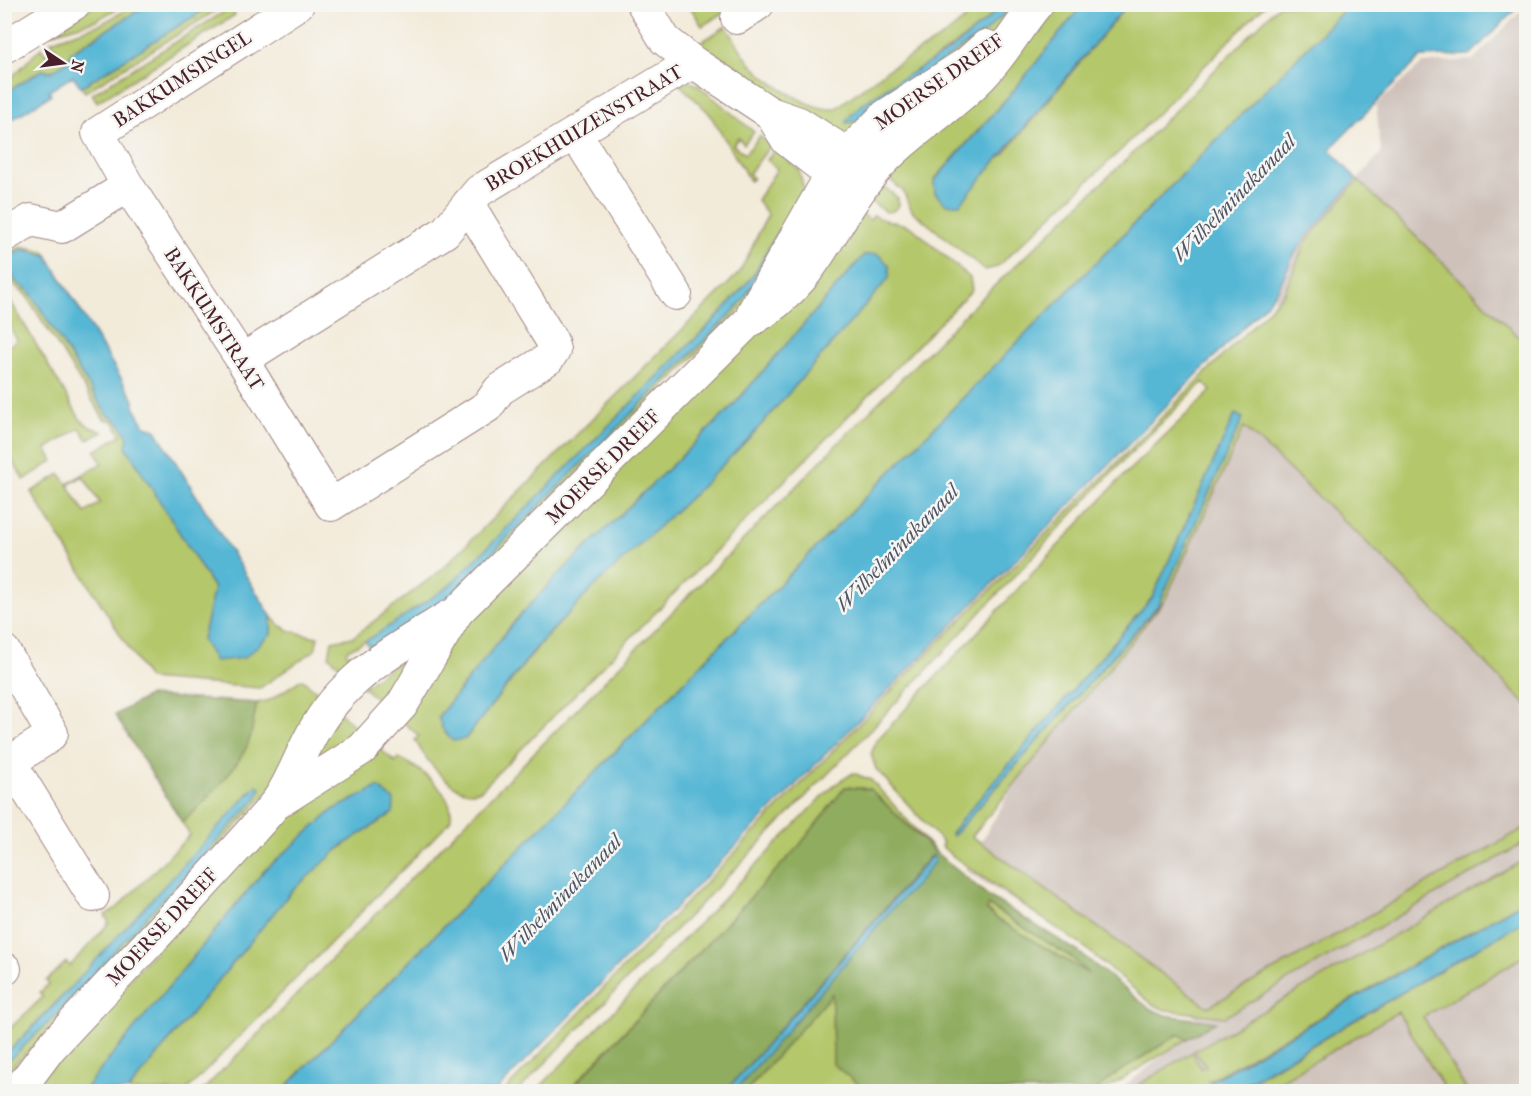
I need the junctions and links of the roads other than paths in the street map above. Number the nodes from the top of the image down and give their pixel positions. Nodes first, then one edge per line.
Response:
1 (74, 4) edge
2 (298, 4) edge
3 (644, 4) edge
4 (1027, 16) edge
5 (4, 47) edge
6 (693, 62) junction
7 (98, 133) joint
8 (575, 133) junction
9 (840, 164) junction
10 (865, 184) junction
11 (128, 186) junction
12 (468, 204) junction
13 (4, 236) edge
14 (676, 294) dead end
15 (748, 322) junction
16 (242, 360) junction
17 (457, 612) junction
18 (4, 651) edge
19 (7, 764) edge
20 (274, 806) junction
21 (93, 896) dead end
22 (50, 1048) junction
23 (4, 1081) edge
24 (17, 1092) edge

1 - 5 street
2 - 7 street, BAKKUMSINGEL
3 - 6 street
4 - 9 street, MOERSE DREEF
4 - 10 street, MOERSE DREEF
6 - 8 street, BROEKHUIZENSTRAAT
6 - 9 street
7 - 11 street, BAKKUMSTRAAT
8 - 12 street, BROEKHUIZENSTRAAT
8 - 14 street
9 - 10 street
9 - 15 street, MOERSE DREEF
10 - 15 street, MOERSE DREEF
11 - 13 street
11 - 16 street, BAKKUMSTRAAT
12 - 16 street, BROEKHUIZENSTRAAT
12 - 16 street, BAKKUMSTRAAT
15 - 17 street, MOERSE DREEF
17 - 20 street, MOERSE DREEF
17 - 20 street, MOERSE DREEF
18 - 19 street
19 - 21 street
20 - 22 street, MOERSE DREEF
22 - 23 street, MOERSE DREEF
22 - 24 street, MOERSE DREEF

